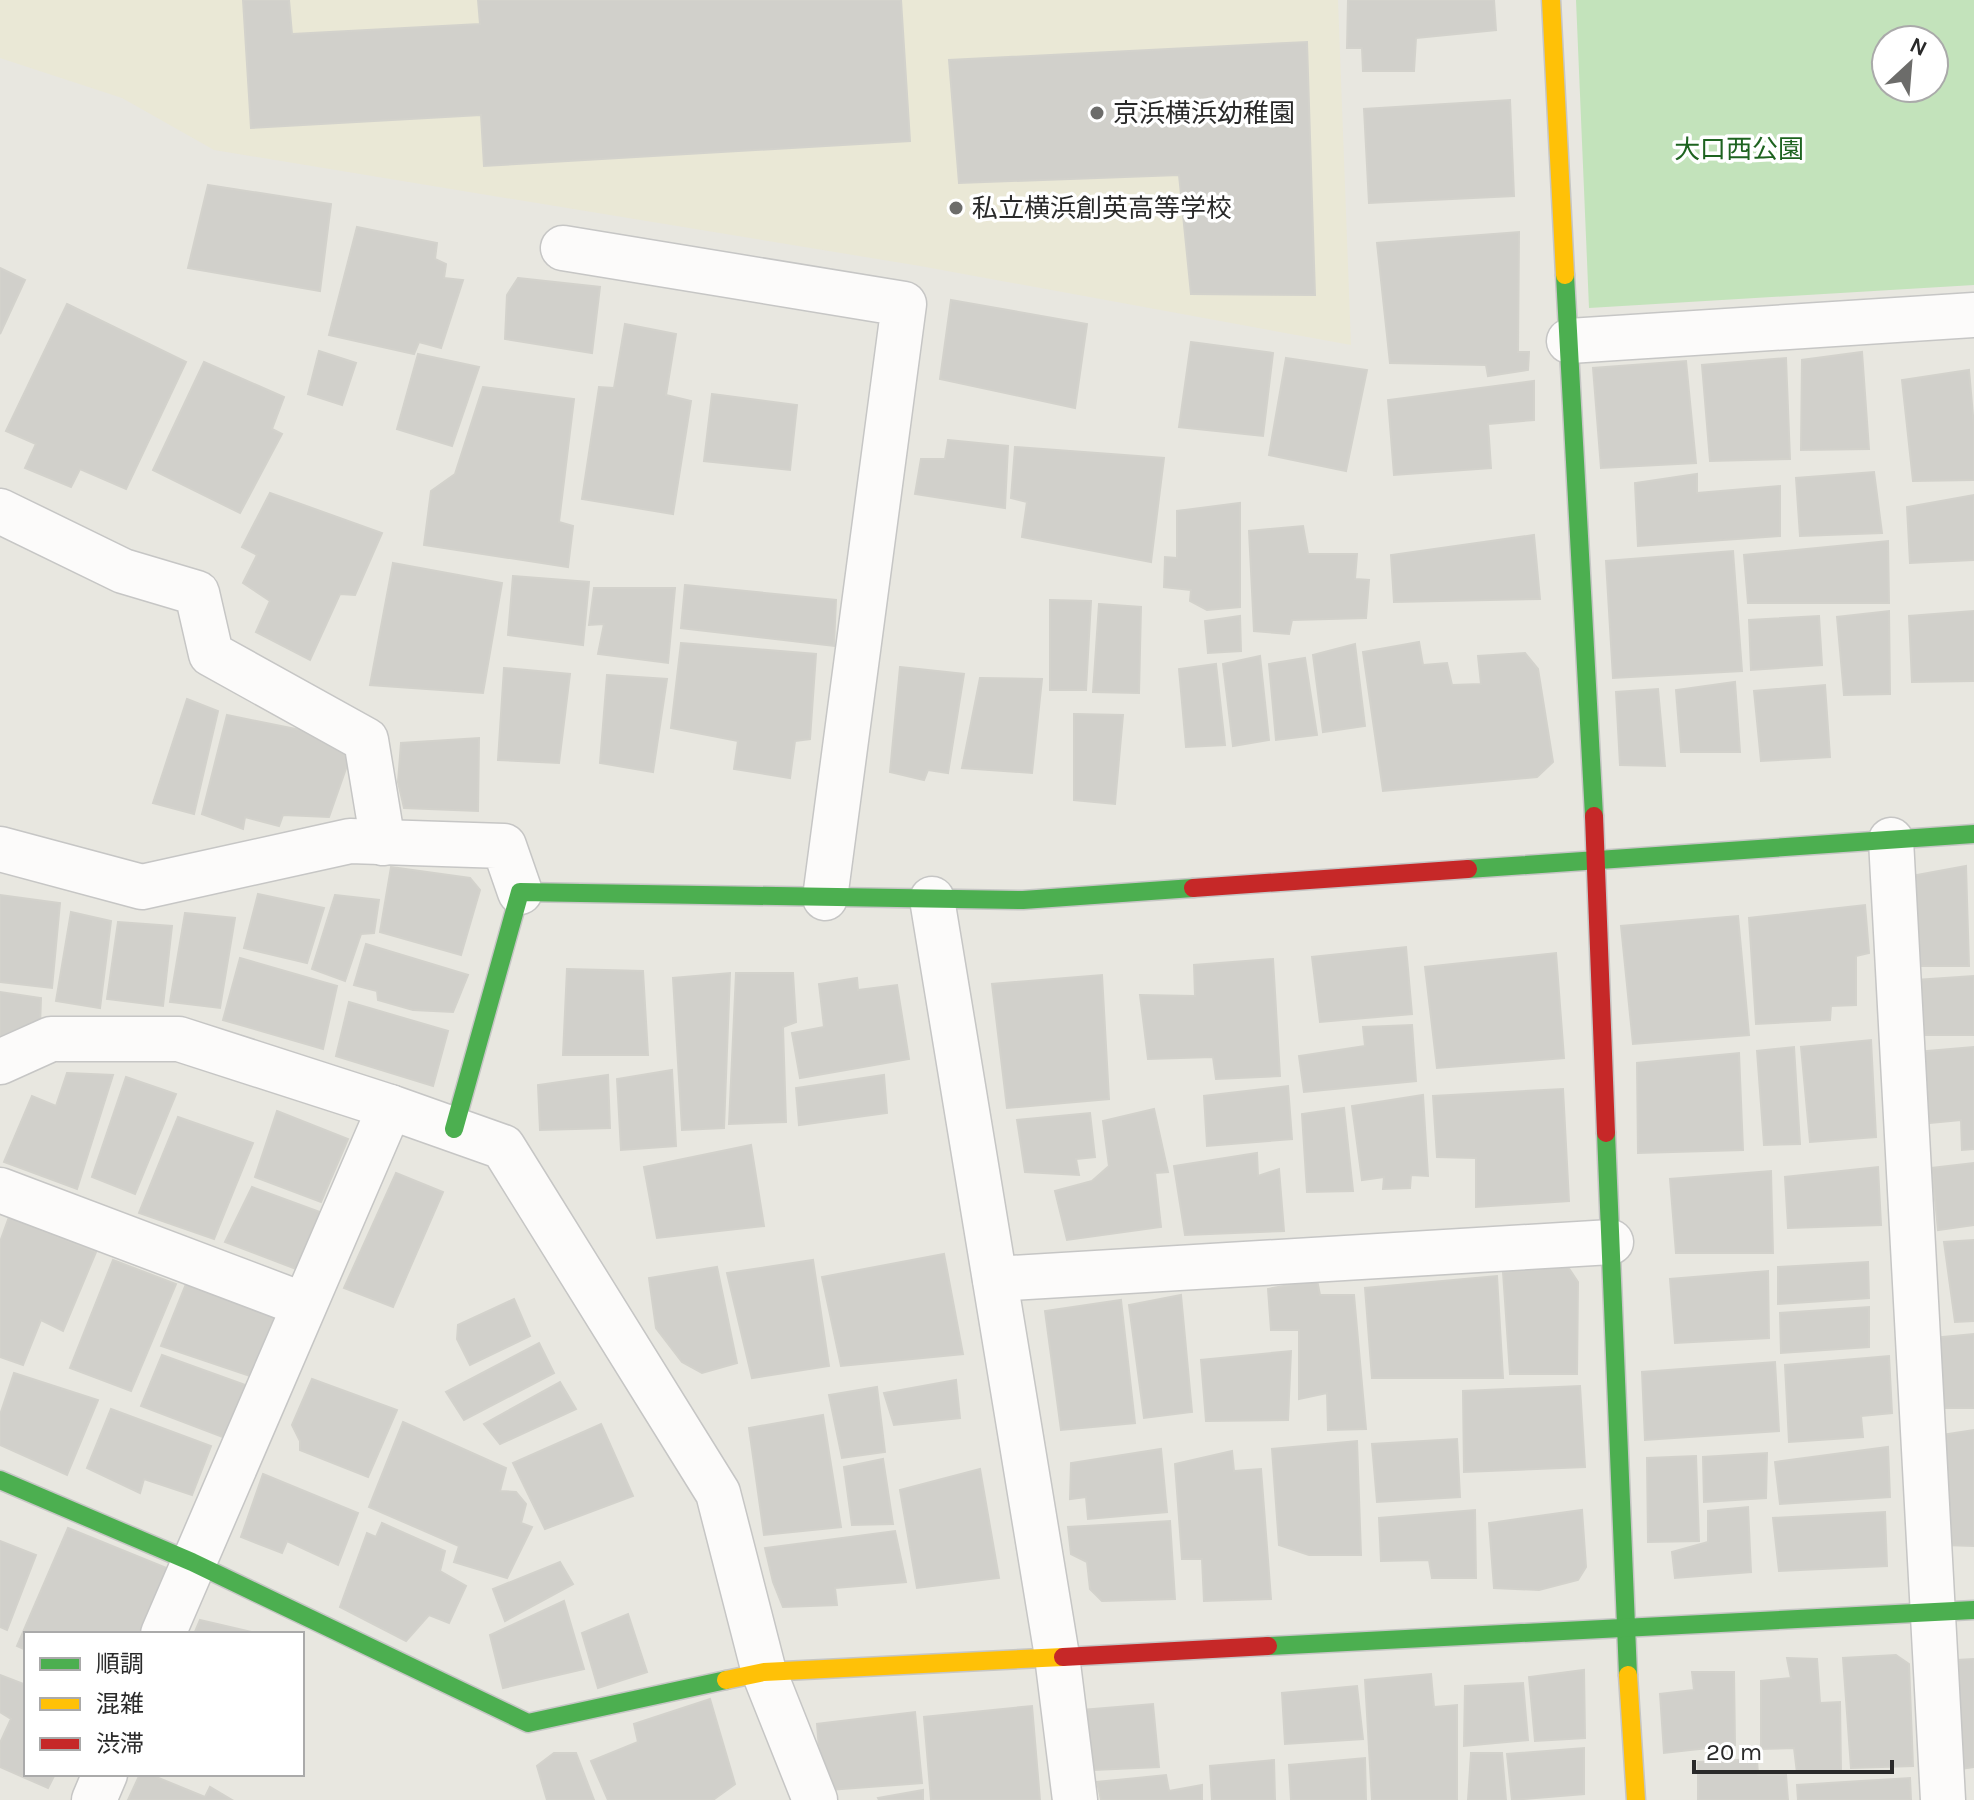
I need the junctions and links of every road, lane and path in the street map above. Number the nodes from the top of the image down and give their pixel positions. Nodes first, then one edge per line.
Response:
1 (1551, 0) edge
2 (563, 248) dead end
3 (1974, 315) edge
4 (1569, 341) junction
5 (0, 511) edge
6 (1974, 834) edge
7 (1891, 840) junction
8 (383, 843) junction
9 (0, 849) edge
10 (1596, 860) junction
11 (520, 892) junction
12 (825, 898) junction
13 (932, 899) junction
14 (0, 1062) edge
15 (390, 1107) junction
16 (454, 1129) junction
17 (0, 1190) edge
18 (1611, 1242) junction
19 (995, 1279) junction
20 (304, 1305) junction
21 (0, 1480) edge
22 (192, 1562) junction
23 (1953, 1611) edge
24 (1625, 1627) junction
25 (164, 1632) edge
26 (1057, 1656) junction
27 (764, 1672) junction
28 (104, 1776) edge
29 (94, 1800) edge
30 (815, 1800) edge
31 (1075, 1800) edge
32 (1636, 1800) edge
33 (1943, 1800) edge

1 - 4 street
2 - 12 street
3 - 4 street
4 - 10 street
5 - 8 street
6 - 7 street
7 - 10 street
7 - 23 street
8 - 9 street
8 - 11 street
10 - 13 street
10 - 18 street
11 - 12 street
11 - 16 street
12 - 13 street
13 - 19 street
14 - 15 street
15 - 16 street
15 - 20 street
16 - 27 street
17 - 20 street
18 - 19 street
18 - 24 street
19 - 26 street
20 - 22 street
21 - 22 street
22 - 25 street
22 - 27 street
23 - 24 street
23 - 33 street
24 - 26 street
24 - 32 street
26 - 27 street
26 - 31 street
27 - 30 street
28 - 29 street

